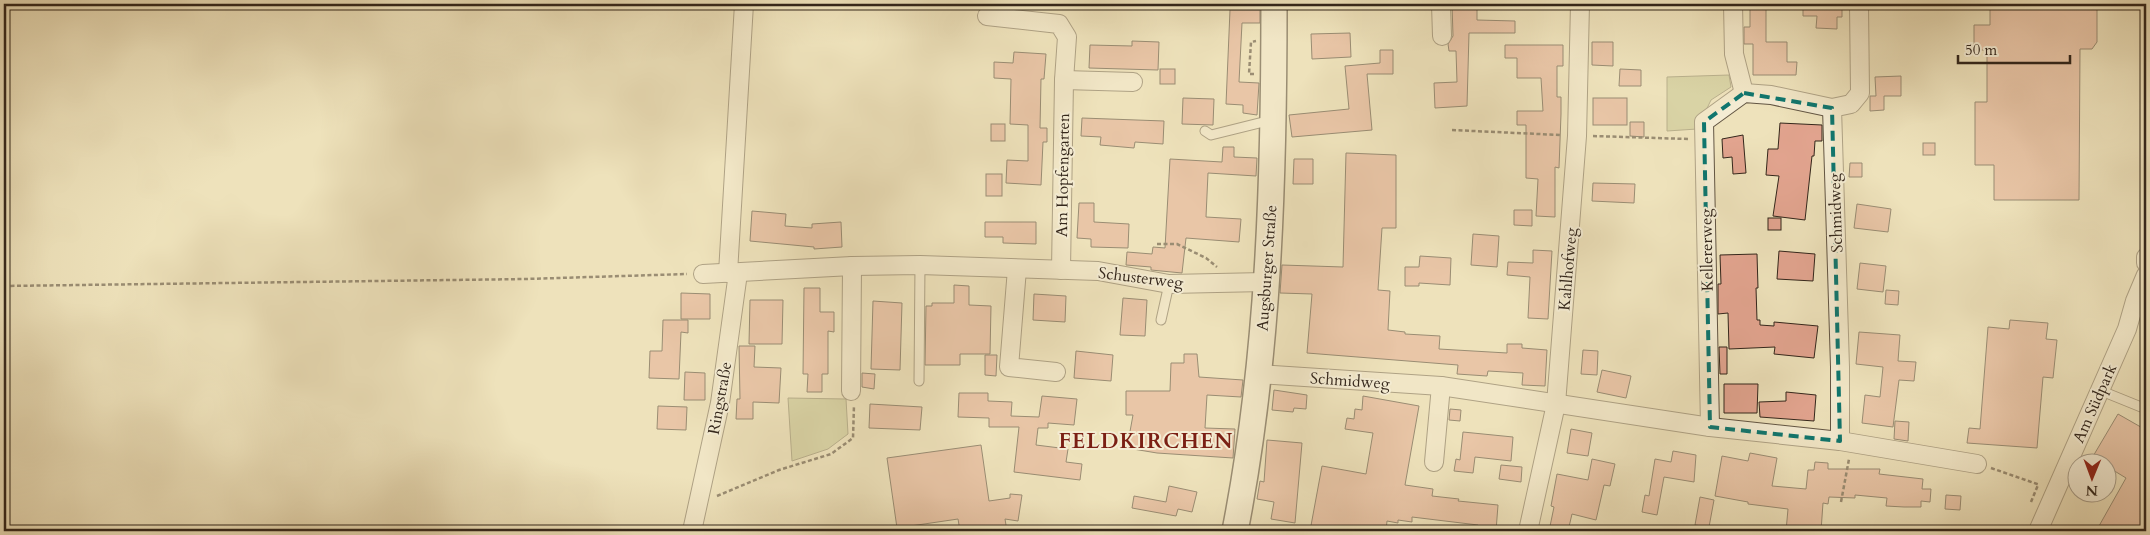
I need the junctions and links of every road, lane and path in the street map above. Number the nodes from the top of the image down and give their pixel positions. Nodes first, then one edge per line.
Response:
1 (744, 4) edge
2 (1274, 4) edge
3 (1442, 4) edge
4 (1580, 4) edge
5 (1734, 4) edge
6 (1859, 4) edge
7 (988, 16) dead end
8 (1442, 36) dead end
9 (1064, 80) junction
10 (1133, 82) dead end
11 (1744, 94) junction
12 (1832, 108) junction
13 (1274, 120) junction
14 (1452, 130) dead end
15 (1205, 131) dead end
16 (1577, 136) junction
17 (1704, 139) junction
18 (1157, 244) dead end
19 (2146, 257) edge
20 (2146, 263) edge
21 (920, 265) junction
22 (852, 266) junction
23 (1017, 269) junction
24 (1061, 270) junction
25 (733, 273) junction
26 (703, 274) joint
27 (2146, 275) edge
28 (1266, 282) junction
29 (1238, 283) junction
30 (1169, 284) junction
31 (4, 286) edge
32 (2146, 312) edge
33 (1161, 320) dead end
34 (2127, 329) junction
35 (1056, 372) dead end
36 (1259, 374) junction
37 (919, 380) dead end
38 (1441, 386) junction
39 (2099, 390) junction
40 (851, 391) joint
41 (1556, 404) junction
42 (2146, 409) edge
43 (1710, 427) junction
44 (1845, 442) junction
45 (1434, 462) dead end
46 (1977, 464) joint
47 (2038, 484) junction
48 (2056, 491) junction
49 (1841, 502) dead end
50 (2031, 502) dead end
51 (697, 504) junction
52 (692, 531) edge
53 (1235, 531) edge
54 (1528, 531) edge
55 (2038, 531) edge

1 - 25 street, Ringstraße
2 - 13 main road, Augsburger Straße
3 - 8 street
4 - 16 street, Kahlhofweg
5 - 11 street
6 - 12 street
7 - 9 street, Am Hopfengarten
9 - 10 street
9 - 24 street, Am Hopfengarten
11 - 12 street
11 - 17 street, Kellererweg
12 - 44 street, Schmidweg
13 - 15 lane
13 - 28 main road, Augsburger Straße
14 - 16 path
16 - 17 path
16 - 41 street, Kahlhofweg
17 - 43 street, Kellererweg
18 - 29 path
19 - 20 street
21 - 22 street, Schusterweg
21 - 23 street, Schusterweg
21 - 37 lane
22 - 25 street, Schusterweg
22 - 40 street
23 - 24 street, Schusterweg
23 - 35 street
24 - 30 street, Schusterweg
25 - 26 street
25 - 51 street, Ringstraße
26 - 31 path
27 - 34 street, Am Südpark
28 - 29 street, Schusterweg
28 - 36 main road, Augsburger Straße
29 - 30 street, Schusterweg
30 - 33 lane
32 - 34 street, Am Südpark
34 - 39 street, Am Südpark
36 - 38 street, Schmidweg
36 - 53 main road, Augsburger Straße
38 - 41 street, Schmidweg
38 - 45 street
39 - 42 lane
39 - 48 street, Am Südpark
40 - 51 path
41 - 43 street, Schmidweg
41 - 54 street, Kahlhofweg
43 - 44 street, Schmidweg
44 - 46 street, Schmidweg
44 - 49 path
46 - 47 path
47 - 48 path
47 - 50 path
48 - 55 street, Am Südpark
51 - 52 street, Ringstraße

